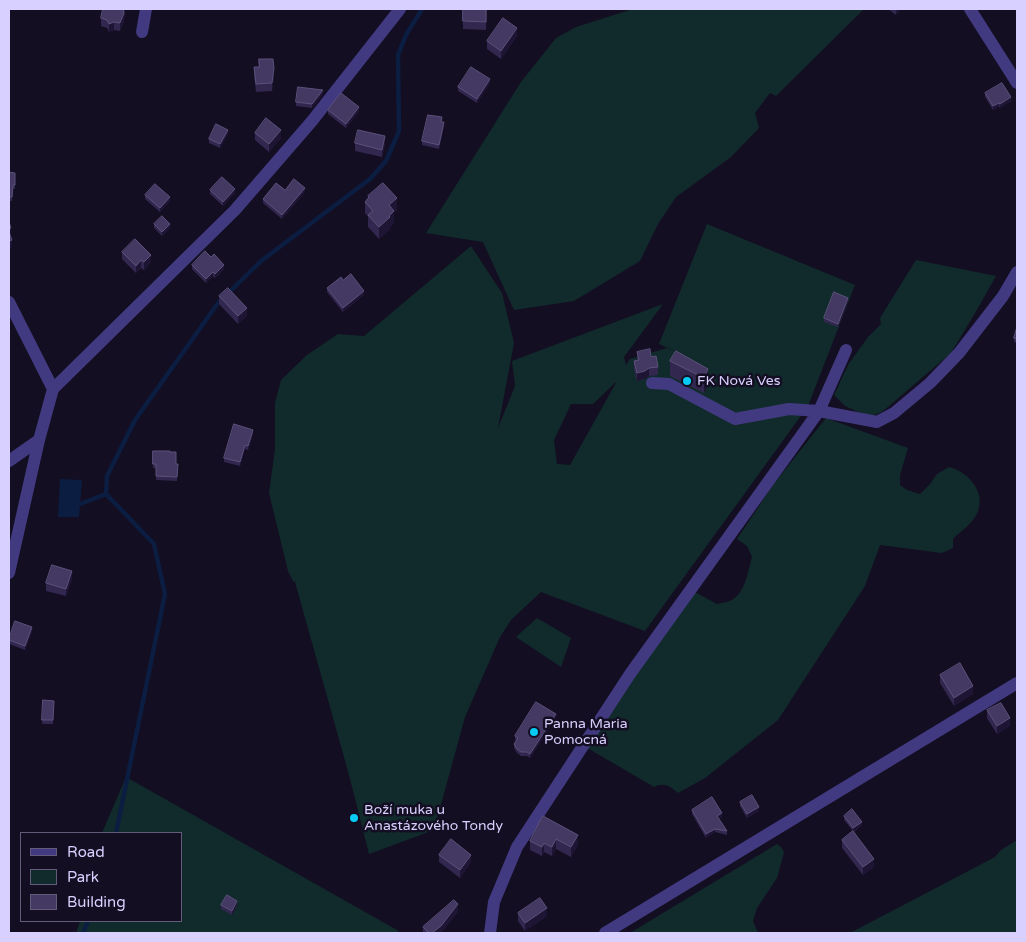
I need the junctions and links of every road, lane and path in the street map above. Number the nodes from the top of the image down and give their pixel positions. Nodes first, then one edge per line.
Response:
1 (146, 9) edge
2 (400, 9) edge
3 (970, 9) edge
4 (142, 32) dead end
5 (1017, 83) edge
6 (1017, 272) edge
7 (9, 302) edge
8 (846, 350) dead end
9 (652, 383) dead end
10 (53, 389) junction
11 (819, 411) junction
12 (39, 440) junction
13 (9, 461) edge
14 (9, 573) edge
15 (1017, 683) edge
16 (490, 933) edge
17 (605, 933) edge

1 - 4 street
2 - 10 street
3 - 5 street
6 - 11 street
7 - 10 street
8 - 11 street
9 - 11 street
10 - 12 street
11 - 16 street
12 - 13 street
12 - 14 street
15 - 17 street

